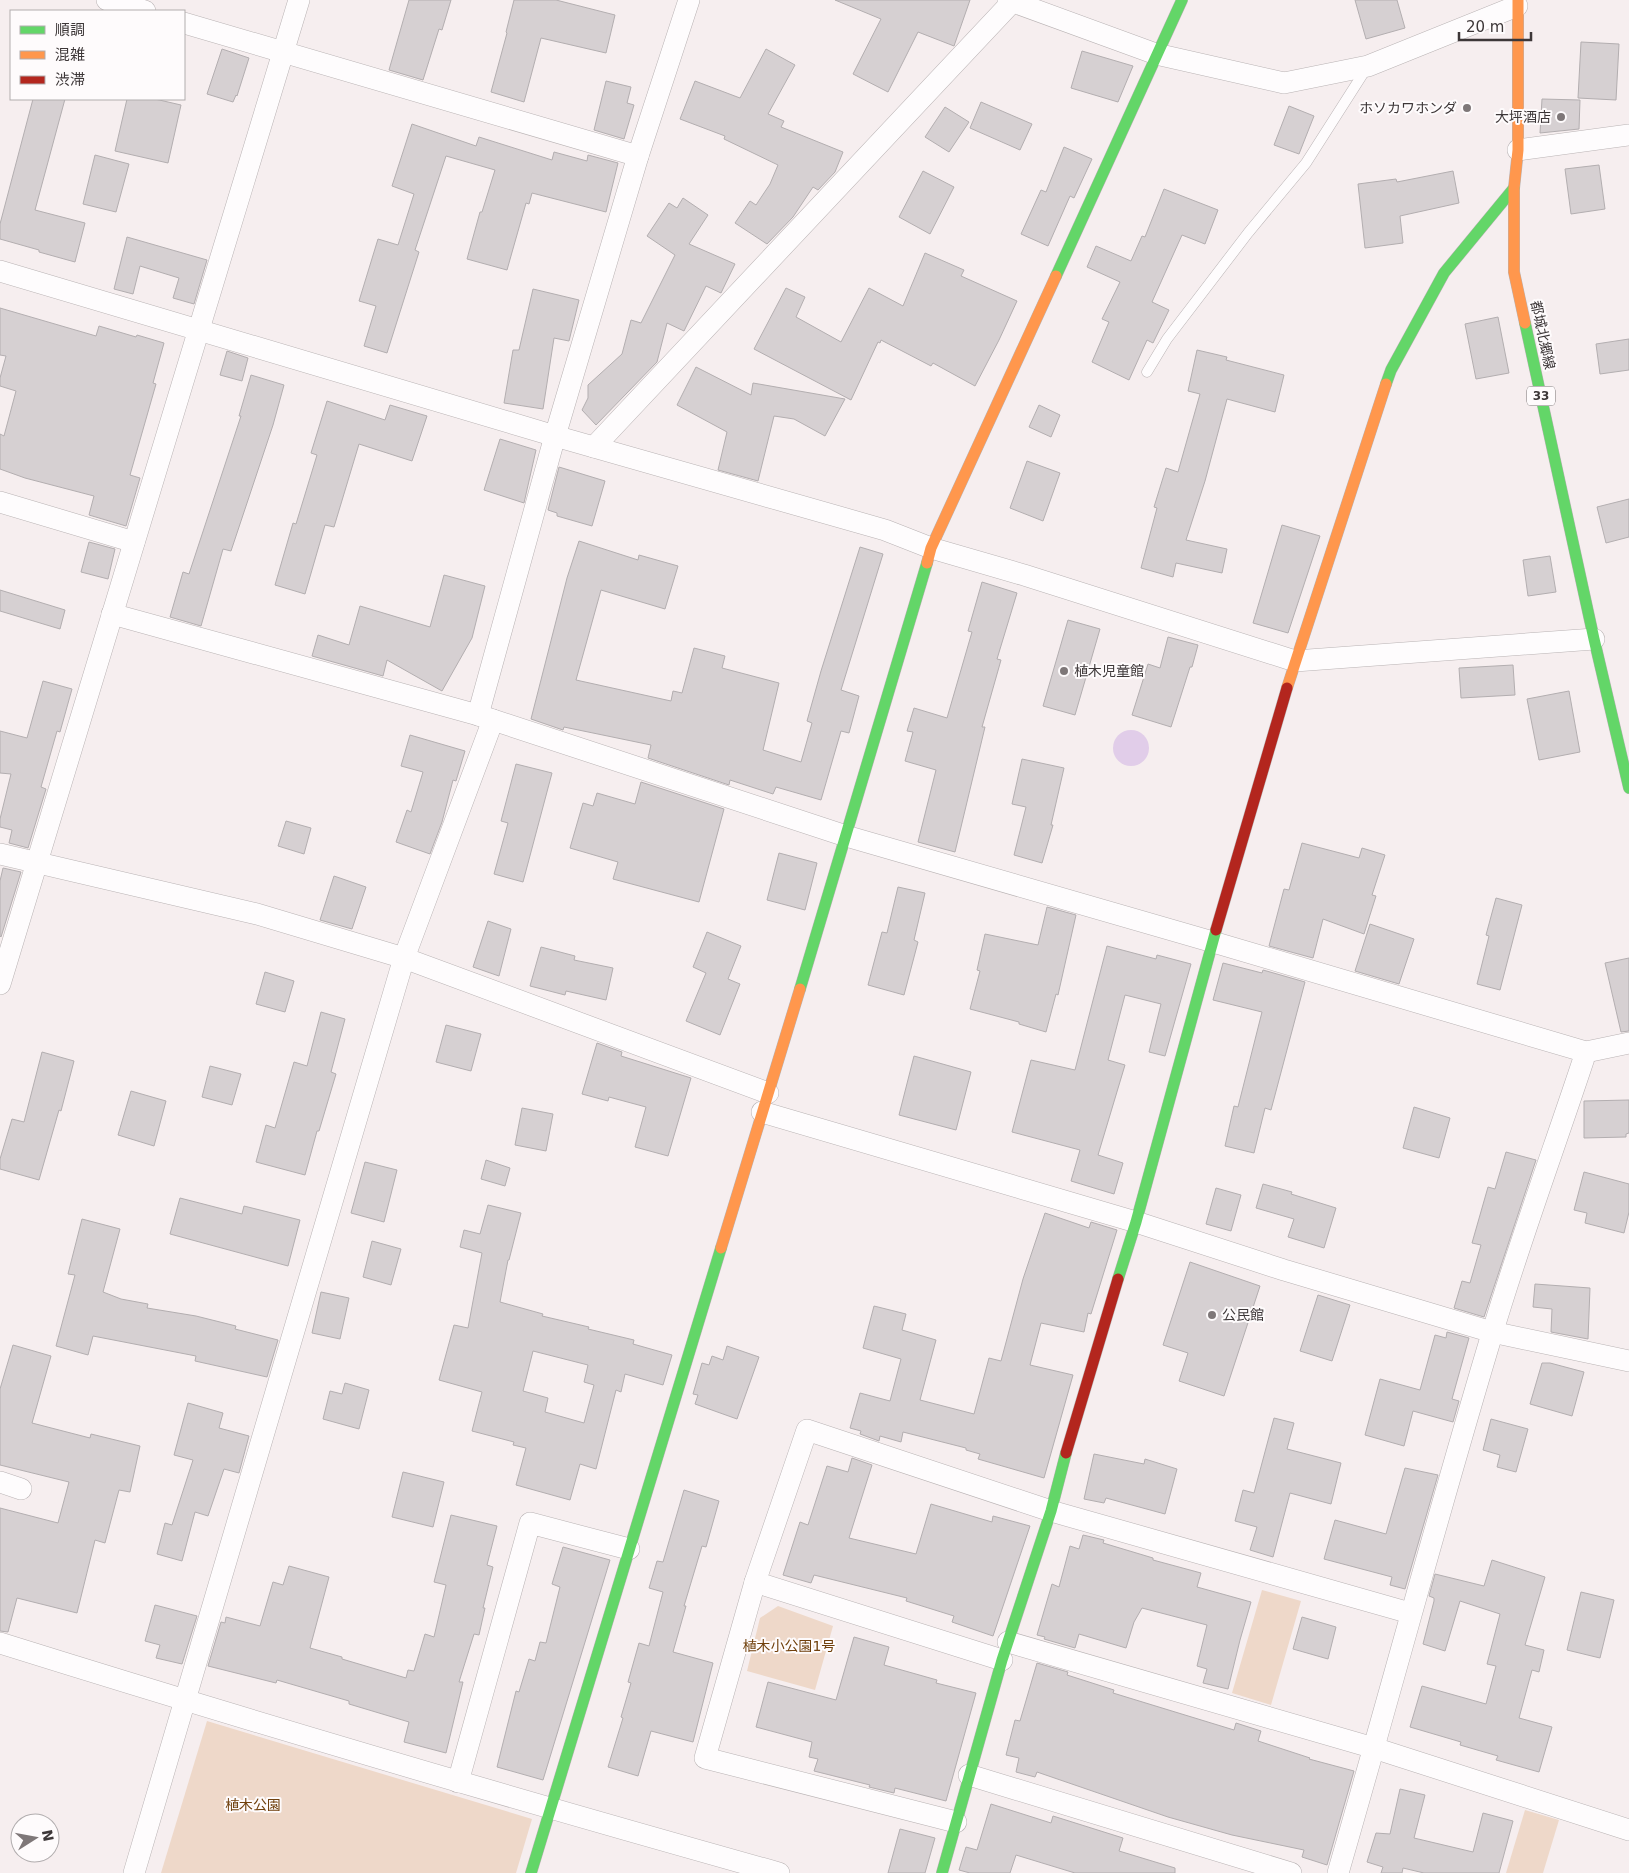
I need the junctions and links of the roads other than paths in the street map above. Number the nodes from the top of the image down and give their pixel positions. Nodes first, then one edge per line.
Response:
1 (107, 0) edge
2 (298, 0) edge
3 (689, 0) edge
4 (1182, 0) edge
5 (1010, 1) edge
6 (1517, 3) edge
7 (142, 10) edge
8 (185, 23) edge
9 (283, 52) junction
10 (1156, 54) junction
11 (1368, 66) junction
12 (1629, 135) edge
13 (1518, 150) junction
14 (638, 156) junction
15 (1514, 188) junction
16 (0, 271) edge
17 (198, 330) junction
18 (1147, 372) dead end
19 (556, 436) junction
20 (594, 447) junction
21 (0, 502) edge
22 (134, 542) junction
23 (931, 548) junction
24 (112, 614) junction
25 (1594, 639) junction
26 (1295, 661) junction
27 (485, 717) junction
28 (1629, 788) edge
29 (846, 836) junction
30 (0, 854) edge
31 (36, 863) junction
32 (1213, 942) junction
33 (404, 958) junction
34 (3, 962) edge
35 (0, 984) edge
36 (1629, 1043) edge
37 (1586, 1052) junction
38 (765, 1102) junction
39 (1136, 1222) junction
40 (1492, 1332) junction
41 (1629, 1361) edge
42 (0, 1482) edge
43 (21, 1489) dead end
44 (1051, 1511) junction
45 (629, 1549) junction
46 (755, 1582) junction
47 (1410, 1613) junction
48 (0, 1644) edge
49 (1005, 1651) junction
50 (186, 1701) junction
51 (1374, 1748) junction
52 (969, 1775) junction
53 (458, 1782) junction
54 (550, 1808) junction
55 (956, 1822) junction
56 (1629, 1830) edge
57 (134, 1873) edge
58 (531, 1873) edge
59 (779, 1873) edge
60 (942, 1873) edge
61 (1291, 1873) edge
62 (1338, 1873) edge

1 - 7 street
2 - 9 street
3 - 14 street
4 - 10 street
5 - 10 street
5 - 20 street
6 - 11 street
6 - 13 street, 都城北郷線 / 33
8 - 9 street
9 - 14 street
9 - 17 street
10 - 11 street
10 - 23 street
11 - 18 lane
12 - 13 street
13 - 15 street, 都城北郷線 / 33
14 - 19 street
15 - 25 street, 都城北郷線 / 33
15 - 26 street
16 - 17 street
17 - 19 street
17 - 22 street
19 - 20 street
19 - 27 street
20 - 23 street
21 - 22 street
22 - 24 street
23 - 26 street
23 - 29 street
24 - 27 street
24 - 31 street
25 - 26 street
25 - 28 street, 都城北郷線 / 33
26 - 32 street
27 - 29 street
27 - 33 street
29 - 32 street
29 - 38 street
30 - 31 street
31 - 33 street
31 - 34 street
32 - 37 street
32 - 39 street
33 - 38 street
33 - 50 street
34 - 35 street
36 - 37 street
37 - 40 street
38 - 39 street
38 - 45 street
39 - 40 street
39 - 44 street
40 - 41 street
40 - 47 street
42 - 43 street
44 - 46 street
44 - 47 street
44 - 49 street
45 - 53 street
45 - 54 street
46 - 49 street
46 - 55 street
47 - 51 street
48 - 50 street
49 - 51 street
49 - 52 street
50 - 53 street
50 - 57 street
51 - 56 street
51 - 62 street
52 - 55 street
52 - 61 street
53 - 54 street
54 - 58 street
54 - 59 street
55 - 60 street

